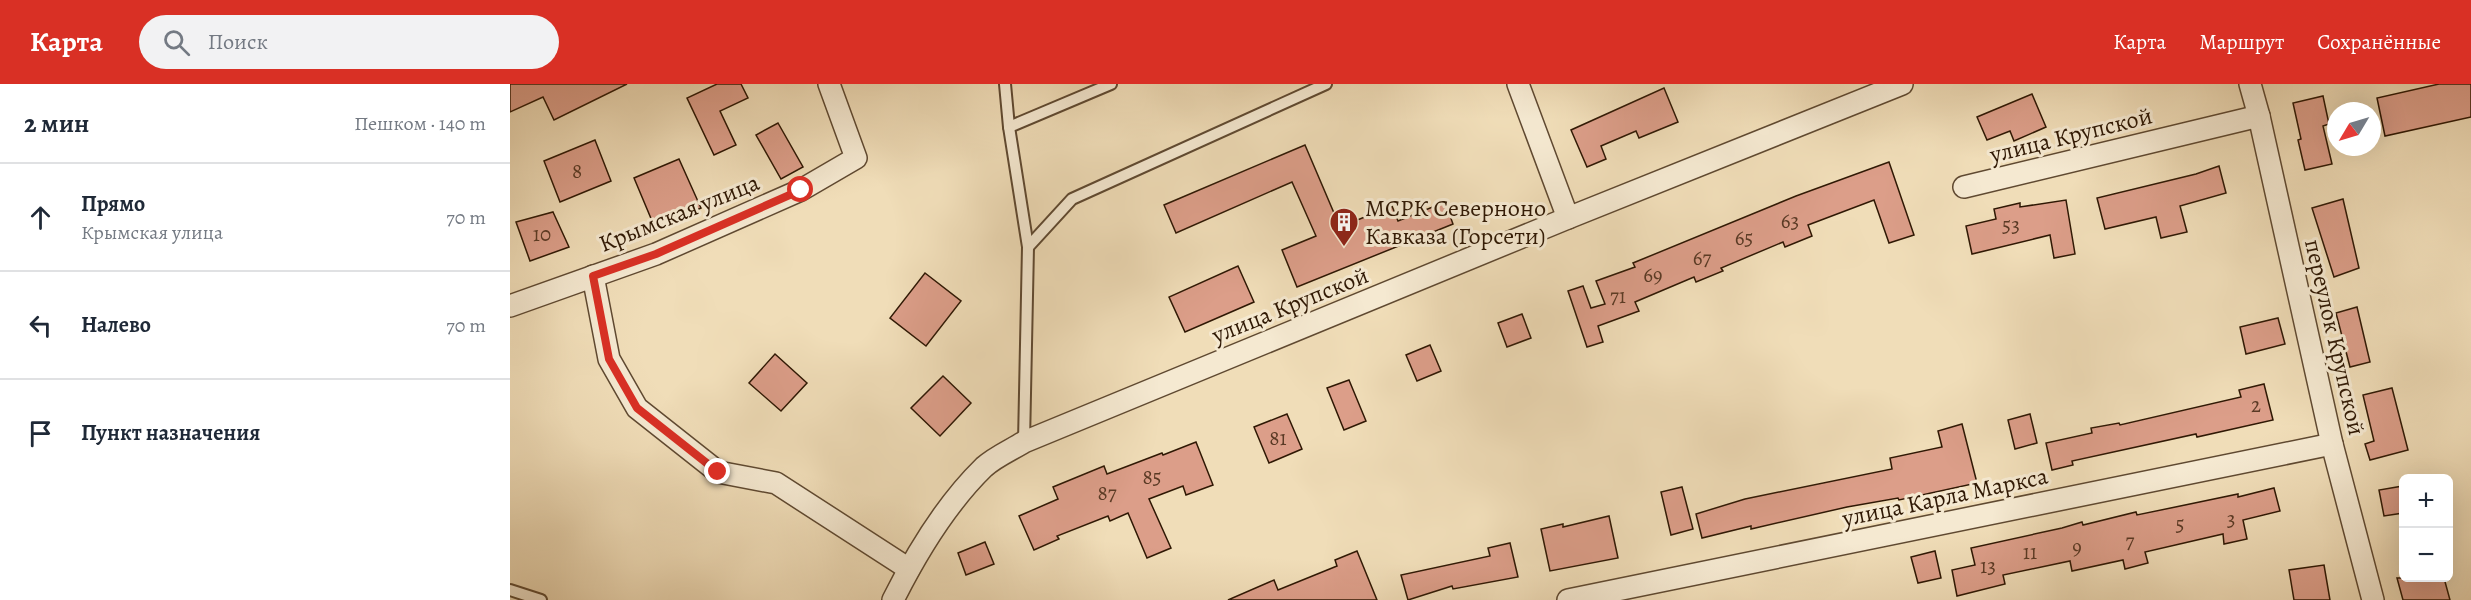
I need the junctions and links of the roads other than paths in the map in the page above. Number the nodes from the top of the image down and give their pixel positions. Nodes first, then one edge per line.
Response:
1 (829, 84) edge
2 (1005, 84) edge
3 (1111, 84) edge
4 (1326, 84) edge
5 (1518, 84) edge
6 (1902, 84) edge
7 (2250, 84) edge
8 (2259, 116) junction
9 (1009, 127) junction
10 (1964, 187) dead end
11 (1568, 218) junction
12 (1028, 247) junction
13 (593, 276) junction
14 (510, 306) edge
15 (1024, 442) junction
16 (2332, 444) junction
17 (909, 569) junction
18 (510, 590) edge
19 (541, 600) edge
20 (893, 600) edge
21 (1568, 600) edge
22 (2373, 600) edge

1 - 13 street, Крымская улица
2 - 9 lane
3 - 9 lane
4 - 12 lane
5 - 11 street
6 - 11 street, улица Крупской
7 - 8 street, переулок Крупской
8 - 10 street, улица Крупской
8 - 16 street, переулок Крупской
9 - 12 lane
11 - 15 street, улица Крупской
12 - 15 lane
13 - 14 street, Крымская улица
13 - 17 street
15 - 17 street, улица Крупской
16 - 21 street, улица Карла Маркса
16 - 22 street, переулок Крупской
17 - 20 street, улица Крупской
18 - 19 lane

